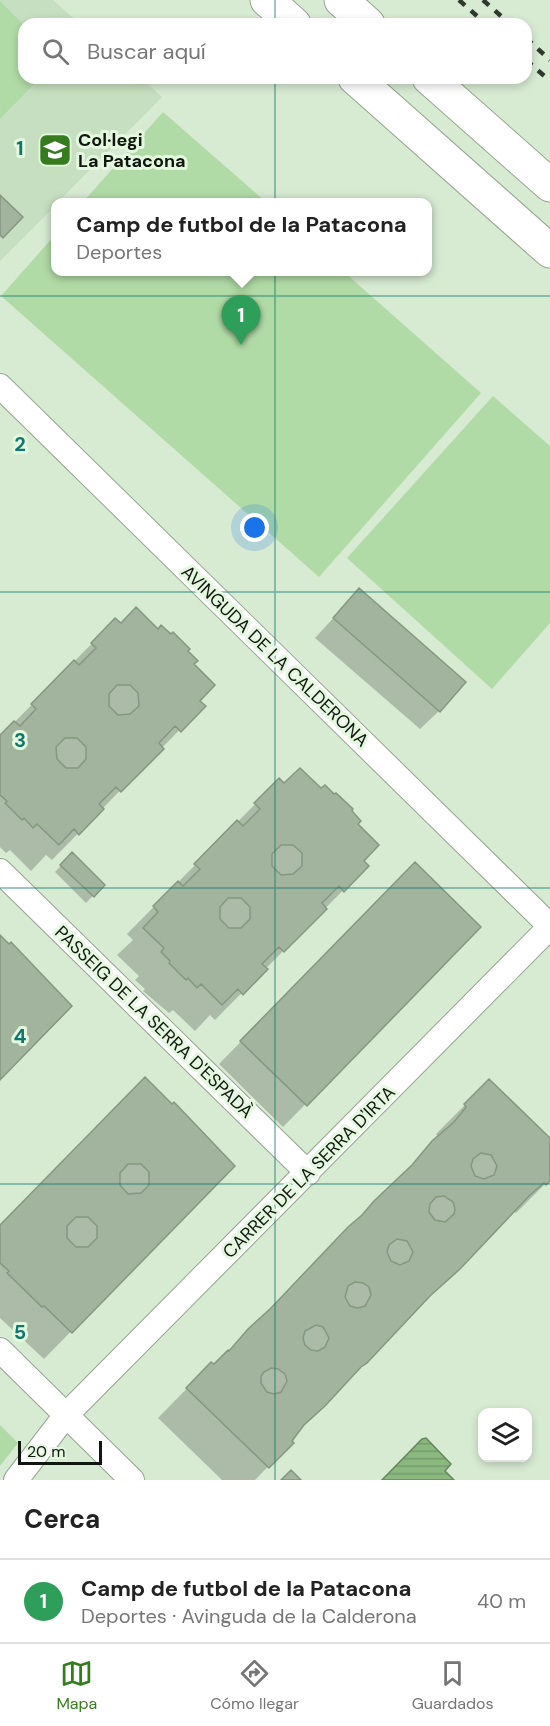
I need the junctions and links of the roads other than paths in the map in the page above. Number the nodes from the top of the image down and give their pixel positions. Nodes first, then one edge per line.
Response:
1 (267, 0) edge
2 (341, 0) edge
3 (287, 18) edge
4 (361, 18) edge
5 (362, 84) edge
6 (436, 84) edge
7 (550, 185) edge
8 (550, 251) edge
9 (0, 386) edge
10 (0, 871) edge
11 (550, 927) edge
12 (308, 1173) junction
13 (0, 1350) edge
14 (66, 1415) junction
15 (16, 1480) edge
16 (132, 1480) edge

1 - 3 main road
2 - 4 main road
5 - 8 main road
6 - 7 main road
9 - 11 street, AVINGUDA DE LA CALDERONA
10 - 12 street, PASSEIG DE LA SERRA D'ESPADÀ
11 - 12 street, CARRER DE LA SERRA D'IRTA
12 - 14 street, CARRER DE LA SERRA D'IRTA
13 - 14 street
14 - 15 street, CARRER DE LA SERRA D'IRTA
14 - 16 street

